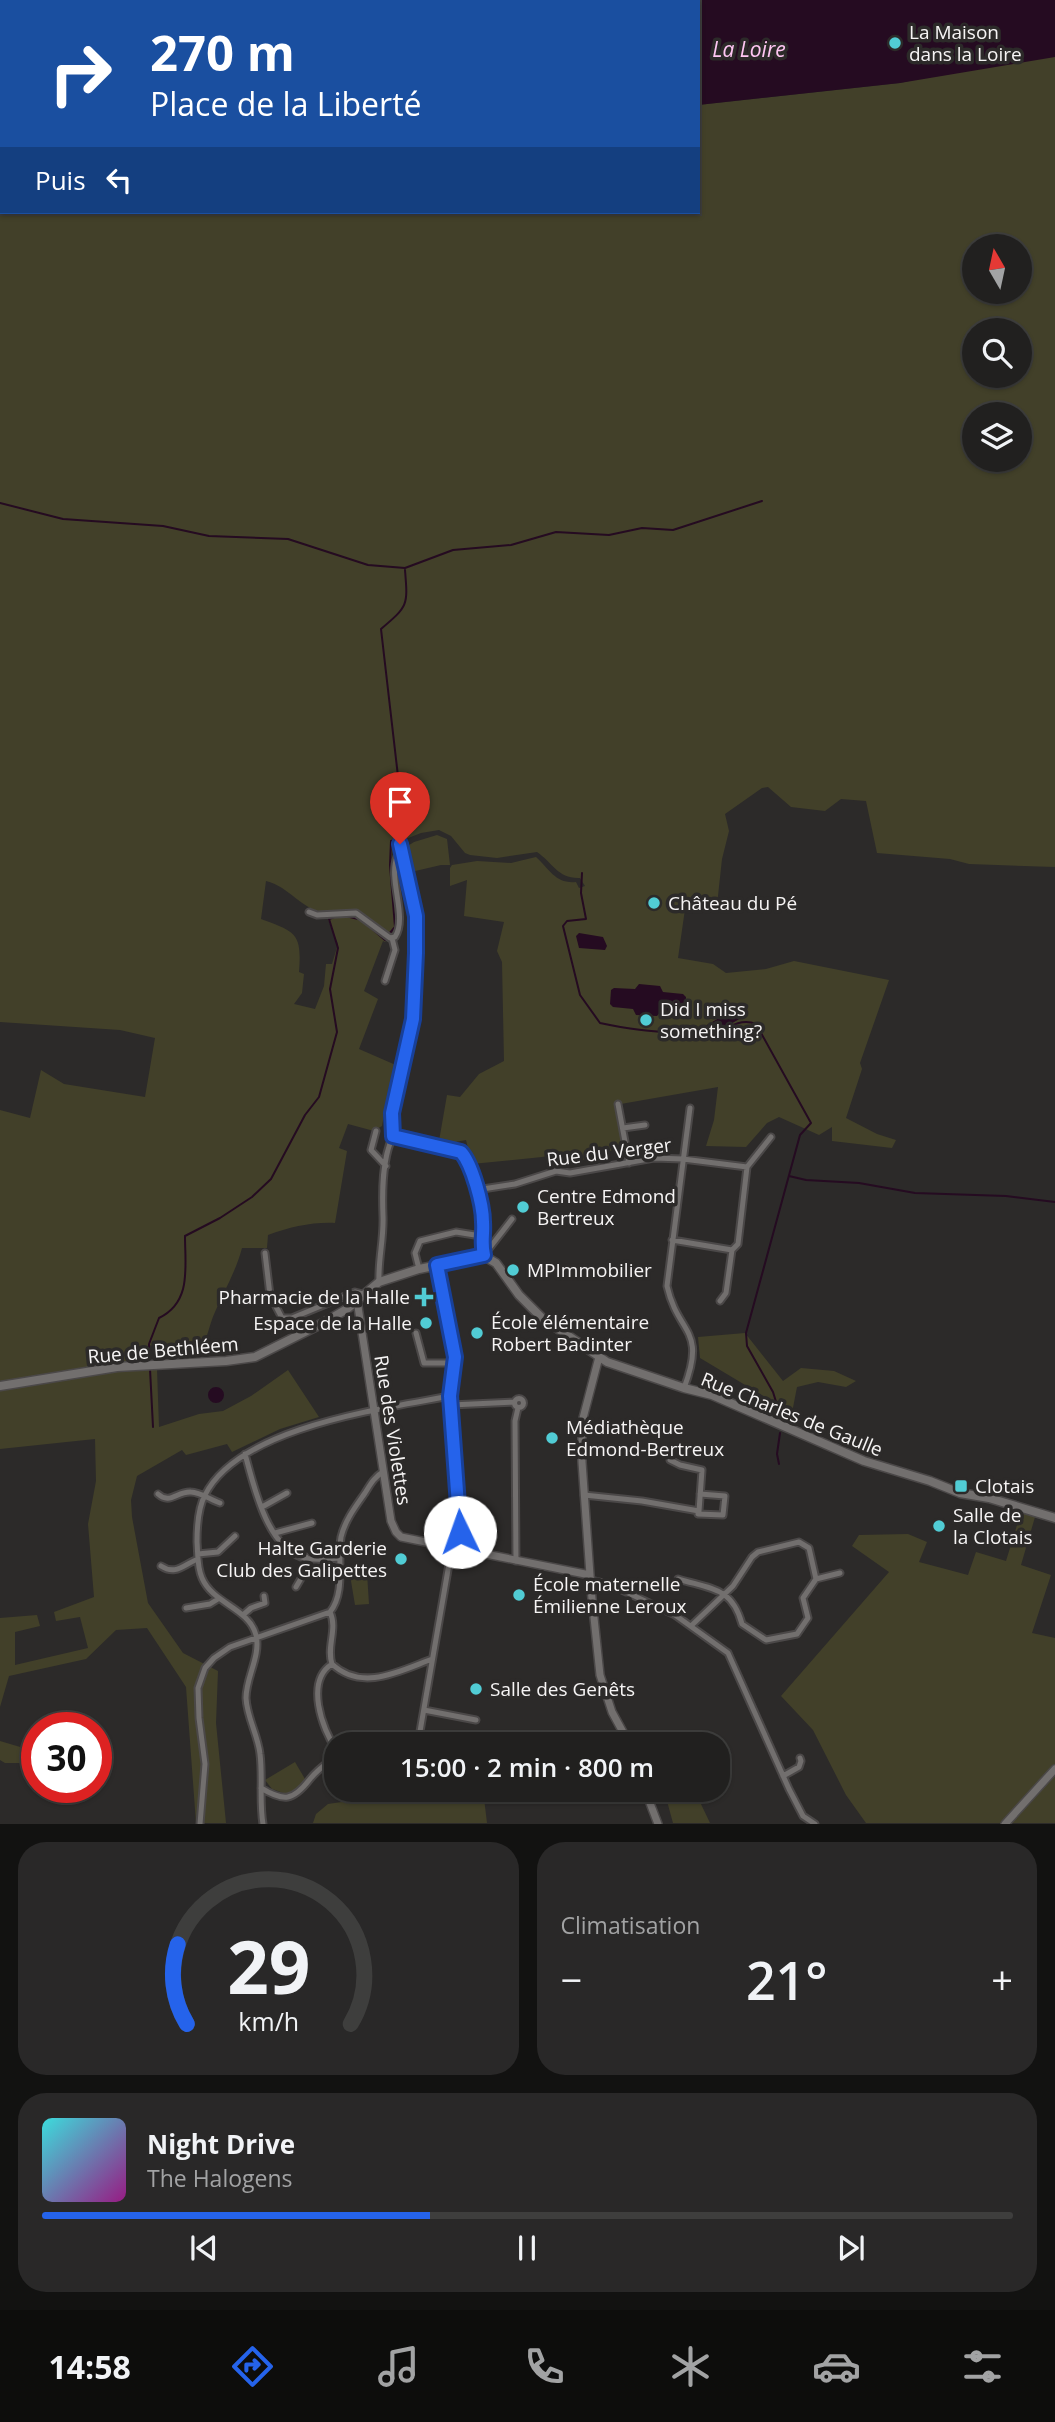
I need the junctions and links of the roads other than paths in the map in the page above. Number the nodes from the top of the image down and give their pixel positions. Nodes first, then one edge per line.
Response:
1 (400, 844) dead end
2 (401, 855) junction
3 (309, 912) dead end
4 (393, 938) junction
5 (385, 981) dead end
6 (618, 1104) dead end
7 (690, 1108) dead end
8 (645, 1125) dead end
9 (623, 1128) junction
10 (376, 1131) dead end
11 (393, 1136) junction
12 (771, 1137) dead end
13 (683, 1159) junction
14 (629, 1163) junction
15 (386, 1166) junction
16 (747, 1167) junction
17 (476, 1190) junction
18 (512, 1219) dead end
19 (481, 1236) junction
20 (672, 1240) junction
21 (732, 1250) junction
22 (265, 1253) dead end
23 (484, 1255) junction
24 (437, 1265) junction
25 (419, 1269) junction
26 (379, 1282) junction
27 (360, 1297) junction
28 (720, 1301) dead end
29 (416, 1333) dead end
30 (599, 1357) junction
31 (455, 1363) junction
32 (0, 1386) edge
33 (684, 1388) junction
34 (450, 1396) junction
35 (451, 1405) junction
36 (373, 1410) junction
37 (345, 1417) junction
38 (350, 1425) dead end
39 (245, 1454) junction
40 (670, 1460) dead end
41 (383, 1472) junction
42 (384, 1482) junction
43 (366, 1491) junction
44 (288, 1493) dead end
45 (158, 1494) dead end
46 (700, 1494) junction
47 (584, 1495) junction
48 (203, 1497) junction
49 (219, 1503) dead end
50 (262, 1507) junction
51 (699, 1511) junction
52 (1055, 1518) edge
53 (312, 1523) dead end
54 (275, 1533) junction
55 (235, 1536) dead end
56 (458, 1550) junction
57 (198, 1557) junction
58 (306, 1557) junction
59 (340, 1559) junction
60 (516, 1561) junction
61 (161, 1566) dead end
62 (840, 1573) dead end
63 (590, 1577) junction
64 (678, 1579) dead end
65 (816, 1579) junction
66 (296, 1587) dead end
67 (726, 1594) junction
68 (264, 1596) dead end
69 (218, 1599) junction
70 (186, 1608) dead end
71 (330, 1612) junction
72 (243, 1615) junction
73 (692, 1625) junction
74 (257, 1639) junction
75 (432, 1659) junction
76 (332, 1664) junction
77 (424, 1710) junction
78 (476, 1720) dead end
79 (326, 1732) edge
80 (420, 1732) edge
81 (622, 1732) edge
82 (800, 1758) dead end
83 (324, 1765) edge
84 (1055, 1769) edge
85 (783, 1776) junction
86 (261, 1787) junction
87 (650, 1802) edge
88 (200, 1824) edge
89 (263, 1824) edge
90 (658, 1824) edge
91 (815, 1824) edge
92 (1005, 1824) edge

1 - 2 street
2 - 4 street
2 - 11 street
3 - 4 street
4 - 5 street
6 - 9 street
7 - 13 street
8 - 9 street
9 - 14 street
10 - 15 street
11 - 15 street
11 - 17 street
12 - 16 street
13 - 14 street, Rue du Verger
13 - 16 street, Rue du Verger
13 - 20 street
14 - 17 street, Rue du Verger
15 - 26 street
16 - 21 street
17 - 19 street
18 - 23 street
19 - 23 street
19 - 25 street
20 - 21 street
20 - 33 street
21 - 28 street
22 - 27 street
23 - 24 main road, Rue de Bethléem
23 - 30 main road, Rue Charles de Gaulle
24 - 25 main road, Rue de Bethléem
24 - 31 street
25 - 26 main road, Rue de Bethléem
26 - 27 main road, Rue de Bethléem
27 - 32 main road, Rue de Bethléem
27 - 36 street, Rue des Violettes
29 - 31 street
30 - 33 main road, Rue Charles de Gaulle
30 - 47 street
31 - 34 street
33 - 52 main road, Rue Charles de Gaulle
34 - 35 street
34 - 36 street
35 - 56 street
35 - 60 street
36 - 37 street
36 - 41 street, Rue des Violettes
37 - 38 street
37 - 39 street
39 - 48 street
39 - 50 street
40 - 46 street
41 - 42 street, Rue des Violettes
41 - 43 street
42 - 43 street
42 - 56 street, Rue des Violettes
43 - 59 street
44 - 50 street
45 - 48 street
46 - 51 street
46 - 51 street
47 - 51 street
47 - 63 street
48 - 49 street
48 - 57 street
50 - 54 street
53 - 54 street
54 - 58 street
55 - 57 street
56 - 60 street, Rue des Violettes
56 - 75 street
57 - 61 street
57 - 69 street
58 - 59 street
58 - 66 street
59 - 71 street
60 - 63 street, Rue des Violettes
62 - 65 street
63 - 73 street
63 - 81 street
64 - 67 street
65 - 67 street
65 - 67 street
67 - 73 street
68 - 72 street
69 - 70 street
69 - 72 street
71 - 74 street
71 - 76 street
72 - 74 street
73 - 85 street
74 - 86 street
74 - 88 street
75 - 76 street
75 - 77 street
76 - 79 street
77 - 78 street
77 - 80 street
82 - 85 street
83 - 86 street
84 - 92 street
85 - 91 street
86 - 89 street
87 - 90 street

